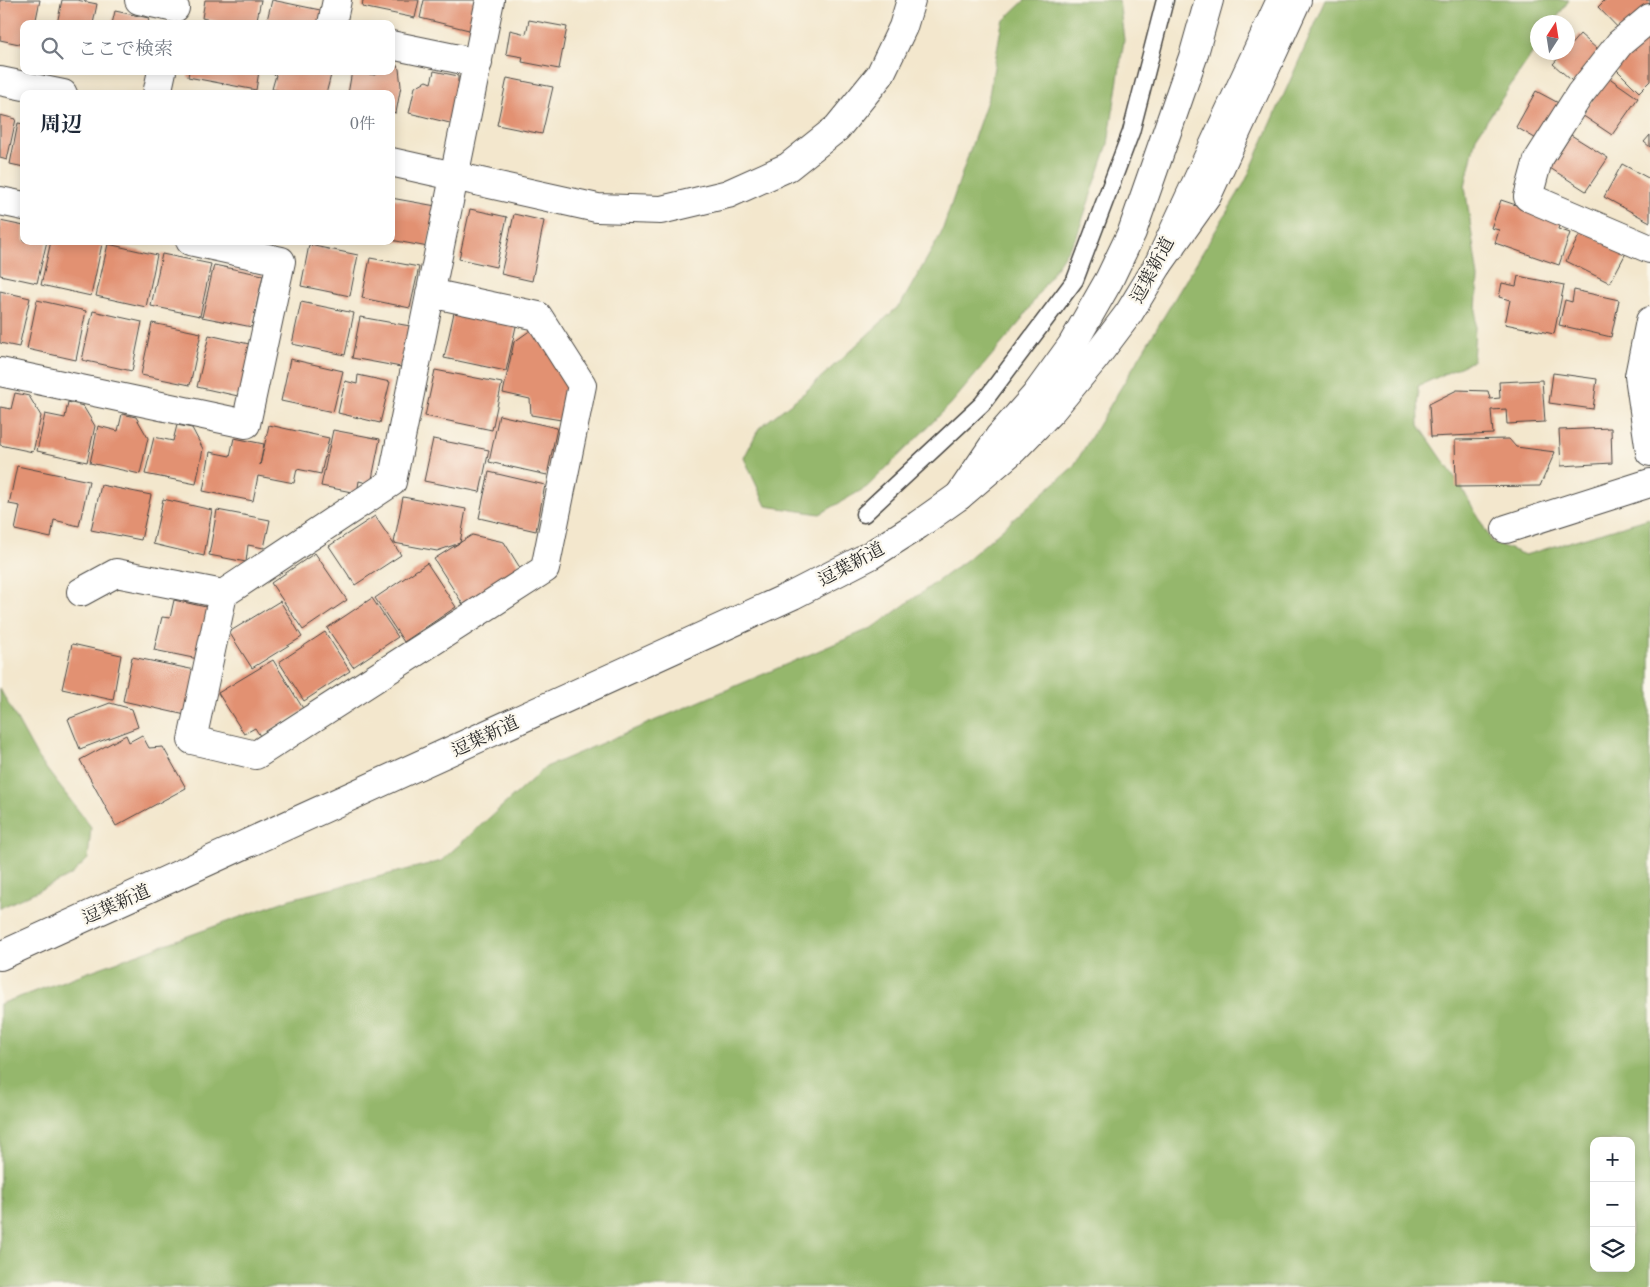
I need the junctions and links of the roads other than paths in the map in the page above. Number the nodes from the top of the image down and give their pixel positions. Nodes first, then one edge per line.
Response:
1 (139, 0) edge
2 (337, 0) edge
3 (490, 0) edge
4 (911, 0) edge
5 (1165, 0) edge
6 (1209, 0) edge
7 (1262, 0) edge
8 (1281, 0) edge
9 (1297, 0) edge
10 (174, 10) edge
11 (1650, 18) edge
12 (333, 20) edge
13 (395, 46) edge
14 (478, 63) junction
15 (161, 75) edge
16 (0, 81) edge
17 (44, 90) edge
18 (158, 90) edge
19 (395, 163) edge
20 (454, 176) junction
21 (0, 201) edge
22 (20, 205) edge
23 (209, 245) edge
24 (1650, 249) edge
25 (1158, 265) junction
26 (430, 293) junction
27 (1650, 322) edge
28 (0, 372) edge
29 (1650, 452) edge
30 (1650, 483) edge
31 (959, 496) junction
32 (864, 514) dead end
33 (1506, 529) dead end
34 (81, 592) dead end
35 (223, 594) junction
36 (0, 956) edge

1 - 10 main road
2 - 12 main road
3 - 14 main road
4 - 20 main road
5 - 32 lane
6 - 31 main road
7 - 31 main road, 逗葉新道
8 - 25 main road, 逗葉新道
9 - 25 main road
11 - 24 main road
13 - 14 main road
14 - 20 main road
15 - 18 main road
16 - 17 main road
19 - 20 main road
20 - 26 main road
21 - 22 main road
23 - 28 main road
25 - 31 main road, 逗葉新道
26 - 35 main road
26 - 35 main road
27 - 29 main road
30 - 33 main road
31 - 36 main road, 逗葉新道
34 - 35 main road

